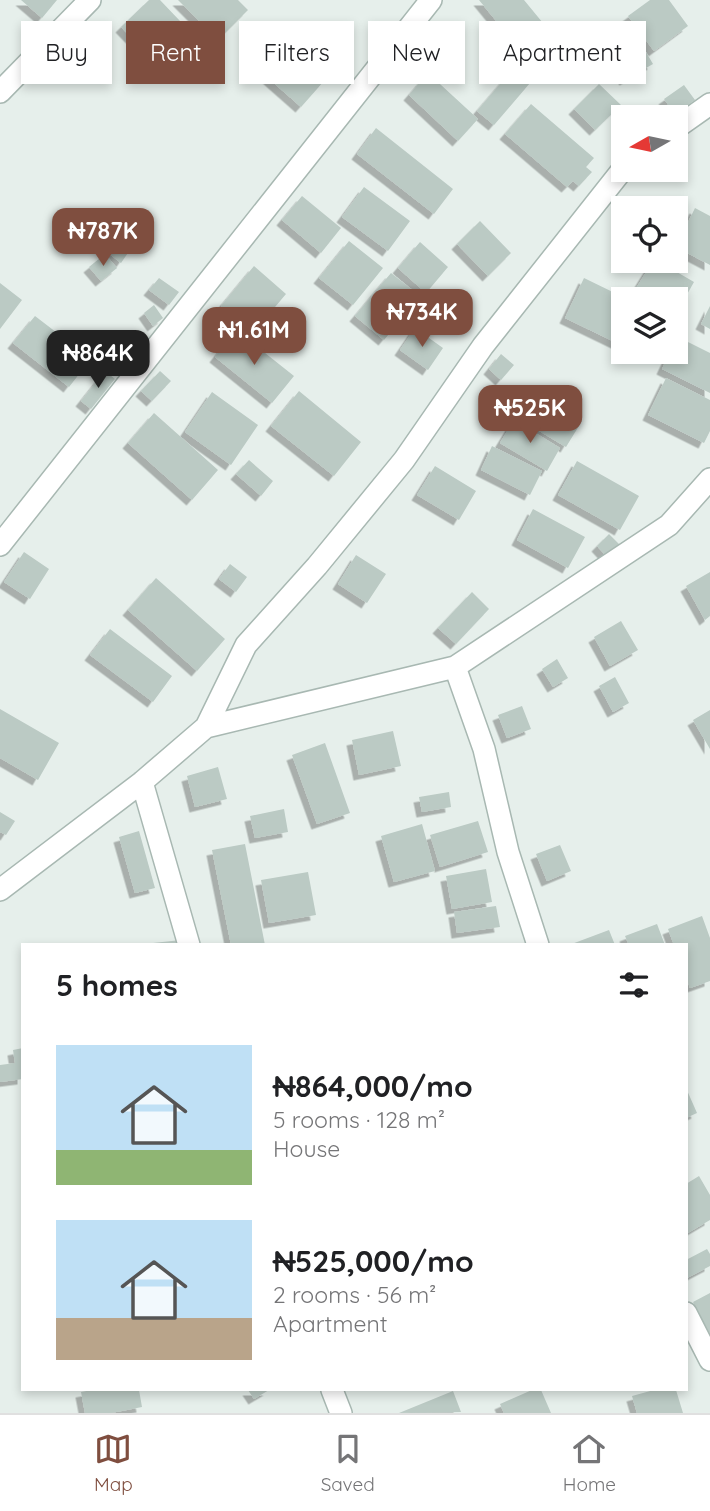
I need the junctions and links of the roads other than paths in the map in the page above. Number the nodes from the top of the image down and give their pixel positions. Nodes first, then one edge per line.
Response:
1 (90, 0) edge
2 (431, 0) edge
3 (0, 92) edge
4 (710, 104) edge
5 (688, 120) edge
6 (613, 182) edge
7 (710, 479) edge
8 (0, 545) edge
9 (455, 667) junction
10 (206, 727) junction
11 (142, 782) junction
12 (0, 890) edge
13 (188, 943) edge
14 (537, 943) edge
15 (688, 1317) edge
16 (710, 1360) edge
17 (332, 1391) edge
18 (341, 1413) edge

1 - 3 street
2 - 8 street
4 - 5 street
6 - 10 street
7 - 9 street
9 - 10 street
9 - 14 street
10 - 11 street
11 - 12 street
11 - 13 street
15 - 16 street
17 - 18 street

